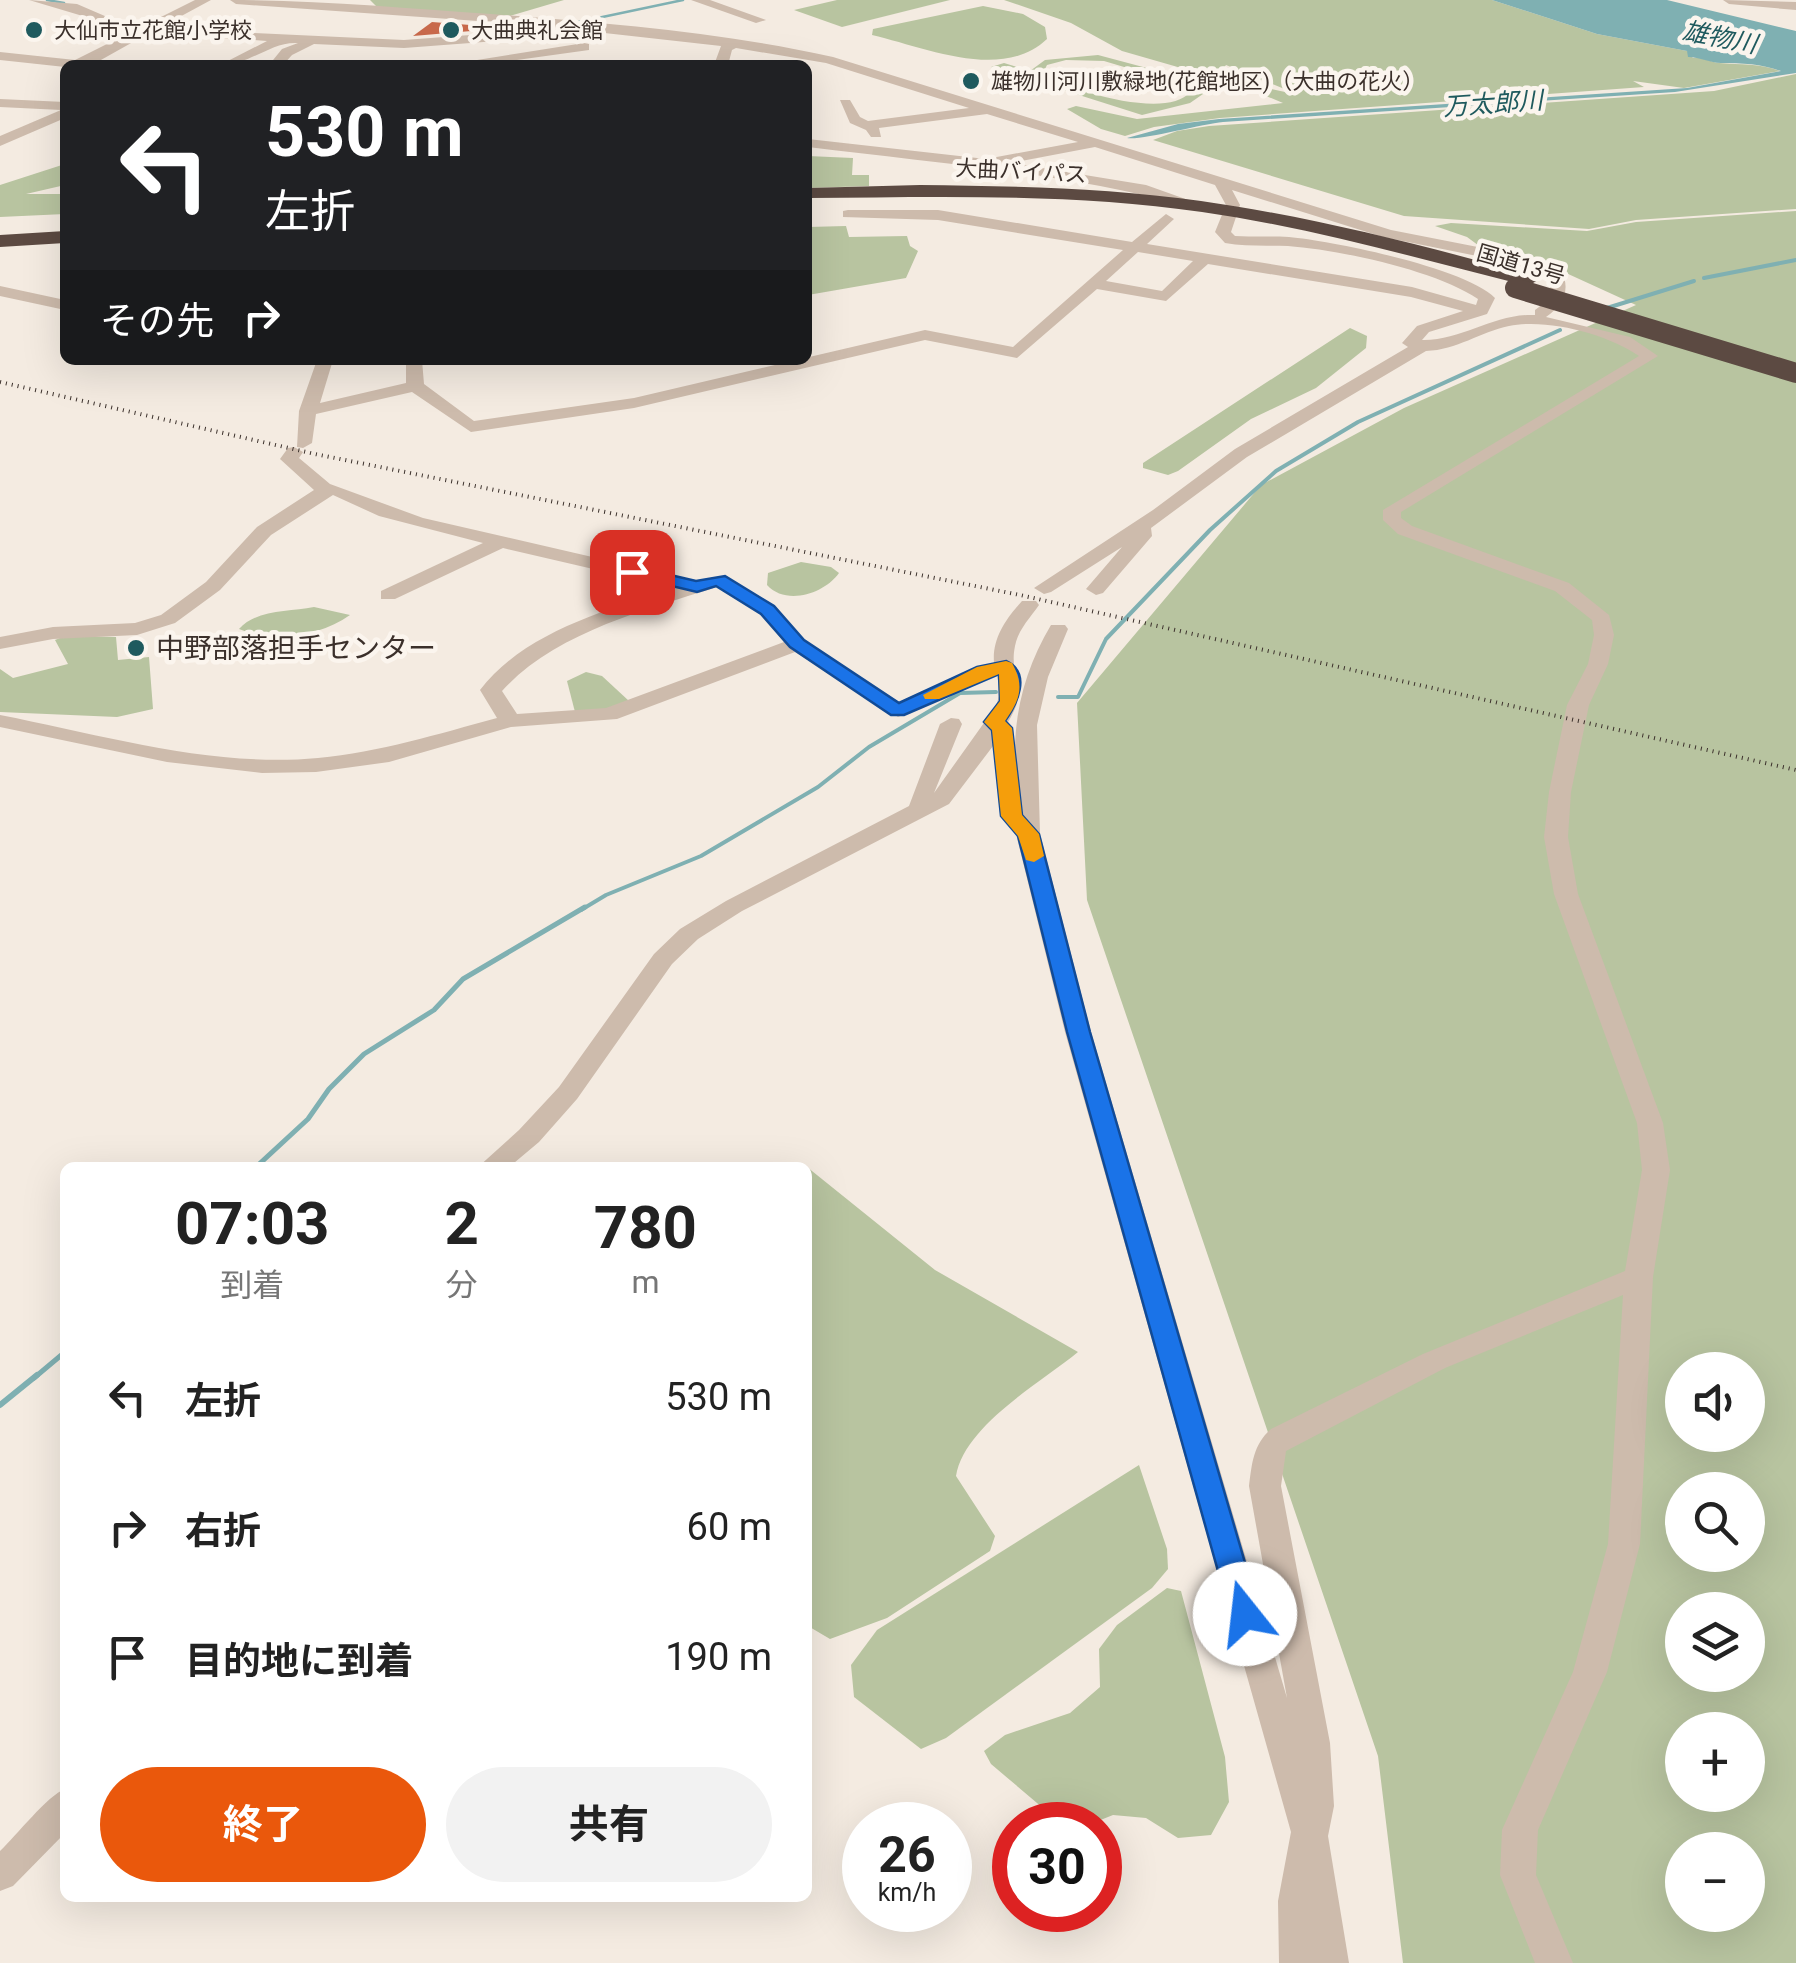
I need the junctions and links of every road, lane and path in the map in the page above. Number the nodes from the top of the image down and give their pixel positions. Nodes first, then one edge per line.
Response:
1 (35, 0) edge
2 (205, 0) edge
3 (697, 0) edge
4 (1728, 0) edge
5 (276, 1) edge
6 (248, 6) edge
7 (1796, 6) edge
8 (335, 8) junction
9 (164, 19) junction
10 (760, 20) dead end
11 (244, 22) dead end
12 (118, 26) junction
13 (591, 28) junction
14 (143, 30) junction
15 (271, 37) junction
16 (323, 39) junction
17 (470, 40) junction
18 (737, 43) junction
19 (584, 47) junction
20 (0, 56) edge
21 (85, 60) edge
22 (238, 60) edge
23 (280, 60) edge
24 (461, 60) edge
25 (488, 60) edge
26 (580, 60) edge
27 (722, 60) edge
28 (60, 62) edge
29 (0, 103) edge
30 (845, 103) dead end
31 (60, 106) edge
32 (993, 108) junction
33 (60, 115) edge
34 (867, 125) junction
35 (0, 142) edge
36 (1096, 143) junction
37 (812, 144) edge
38 (872, 150) junction
39 (992, 164) junction
40 (1222, 186) junction
41 (812, 195) edge
42 (1184, 201) dead end
43 (848, 214) dead end
44 (1229, 216) junction
45 (1166, 218) dead end
46 (60, 241) edge
47 (1405, 242) junction
48 (0, 245) edge
49 (1136, 248) junction
50 (1204, 259) junction
51 (1095, 284) junction
52 (1521, 284) junction
53 (0, 291) edge
54 (60, 304) edge
55 (1482, 310) junction
56 (1532, 318) junction
57 (1422, 346) junction
58 (812, 361) edge
59 (1796, 361) edge
60 (323, 365) edge
61 (414, 365) edge
62 (797, 365) edge
63 (1796, 373) edge
64 (415, 386) junction
65 (308, 410) junction
66 (326, 490) junction
67 (1150, 520) junction
68 (502, 541) junction
69 (697, 586) junction
70 (1044, 588) dead end
71 (1096, 589) dead end
72 (388, 596) dead end
73 (1029, 605) dead end
74 (1058, 629) dead end
75 (0, 643) edge
76 (797, 644) junction
77 (1006, 667) junction
78 (0, 721) edge
79 (510, 721) junction
80 (994, 722) junction
81 (950, 724) dead end
82 (920, 810) junction
83 (1028, 834) junction
84 (497, 1162) edge
85 (1639, 1277) junction
86 (60, 1811) edge
87 (1309, 1832) junction
88 (0, 1875) edge
89 (1298, 1963) edge
90 (1330, 1963) edge
91 (1554, 1963) edge

1 - 12 street
2 - 9 street
3 - 10 street
4 - 7 street
5 - 6 street
5 - 6 street
5 - 8 street
6 - 9 street
8 - 11 street
8 - 13 street
9 - 12 street
9 - 14 street
12 - 14 street
13 - 17 street
13 - 18 street
13 - 19 street
14 - 15 street
14 - 21 street
15 - 16 street
15 - 22 street
16 - 17 street
16 - 23 street
17 - 24 street
18 - 27 street
18 - 32 street
19 - 25 street
19 - 26 street
20 - 28 street
29 - 31 street
30 - 34 street
32 - 34 street
32 - 36 street
33 - 35 street
34 - 38 street
36 - 39 street
36 - 40 street
37 - 38 street
38 - 39 street
39 - 42 street
40 - 44 street
40 - 47 street
41 - 44 highway, 大曲バイパス
43 - 49 street
44 - 47 highway, 国道13号
44 - 52 highway, 国道13号
44 - 55 street
45 - 49 street
46 - 48 highway
47 - 52 highway, 国道13号
47 - 56 street
49 - 50 street
49 - 51 street
50 - 51 street
50 - 55 street
51 - 58 street
52 - 59 highway, 国道13号
52 - 63 highway, 国道13号, bridge
53 - 54 street
55 - 57 street
56 - 57 street
56 - 85 street
57 - 67 street
60 - 65 street
61 - 64 street
62 - 64 street
64 - 65 street
65 - 66 street
66 - 68 street
66 - 75 street
67 - 70 street
67 - 71 street
68 - 69 street
68 - 72 street
69 - 76 street
69 - 79 street
73 - 77 street
74 - 83 street
76 - 77 street
76 - 79 street
77 - 80 street
78 - 79 street
80 - 82 street
80 - 83 street
81 - 82 street
82 - 84 street
83 - 87 street
85 - 87 street
85 - 91 street
86 - 88 street
87 - 89 street
87 - 90 street

